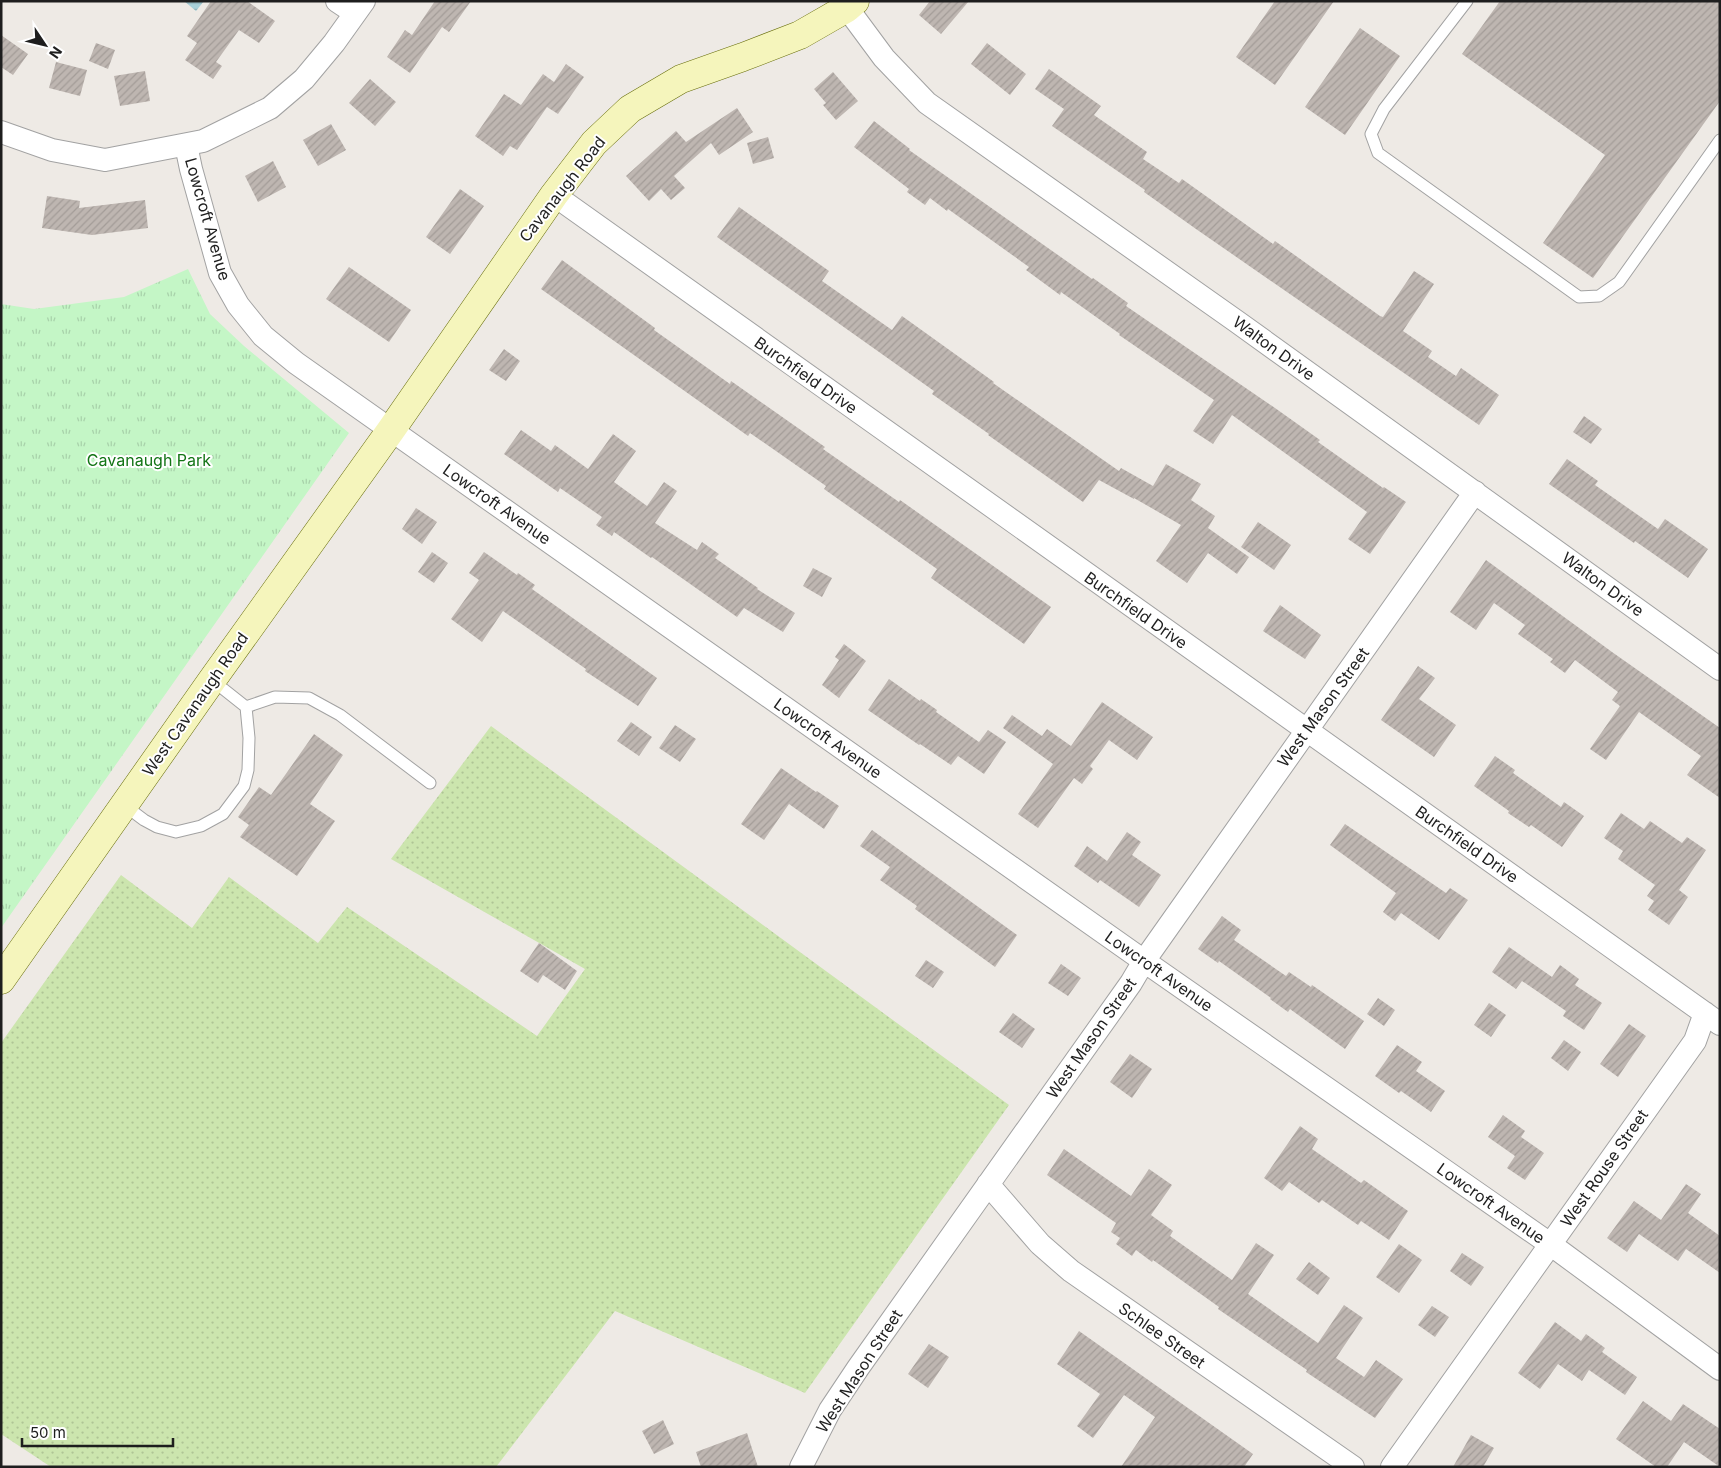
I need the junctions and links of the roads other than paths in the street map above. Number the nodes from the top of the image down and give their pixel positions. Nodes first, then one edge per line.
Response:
1 (1451, 1) edge
2 (851, 4) edge
3 (352, 5) edge
4 (1464, 5) edge
5 (1, 132) edge
6 (1720, 140) edge
7 (186, 145) junction
8 (554, 196) junction
9 (391, 430) junction
10 (1475, 492) junction
11 (1720, 669) edge
12 (212, 680) junction
13 (246, 706) junction
14 (1306, 731) junction
15 (430, 784) dead end
16 (124, 805) junction
17 (1144, 961) junction
18 (1, 980) edge
19 (1712, 1018) edge
20 (988, 1184) junction
21 (1550, 1244) junction
22 (1720, 1369) edge
23 (801, 1467) edge
24 (1353, 1467) edge
25 (1392, 1467) edge

1 - 4 lane
2 - 8 street, Cavanaugh Road
2 - 10 street, Walton Drive
3 - 7 street
4 - 6 lane
5 - 7 street, Lowcroft Avenue
7 - 9 street, Lowcroft Avenue
8 - 9 street, Cavanaugh Road
8 - 14 street, Burchfield Drive
9 - 12 street, West Cavanaugh Road
9 - 17 street, Lowcroft Avenue
10 - 11 street, Walton Drive
10 - 14 street, West Mason Street
12 - 13 lane
12 - 16 street, West Cavanaugh Road
13 - 15 lane
13 - 16 lane
14 - 17 street, West Mason Street
14 - 19 street, Burchfield Drive
16 - 18 street, West Cavanaugh Road
17 - 20 street, West Mason Street
17 - 21 street, Lowcroft Avenue
19 - 21 street, West Rouse Street
20 - 23 street, West Mason Street
20 - 24 street, Schlee Street
21 - 22 street, Lowcroft Avenue
21 - 25 street, West Rouse Street

